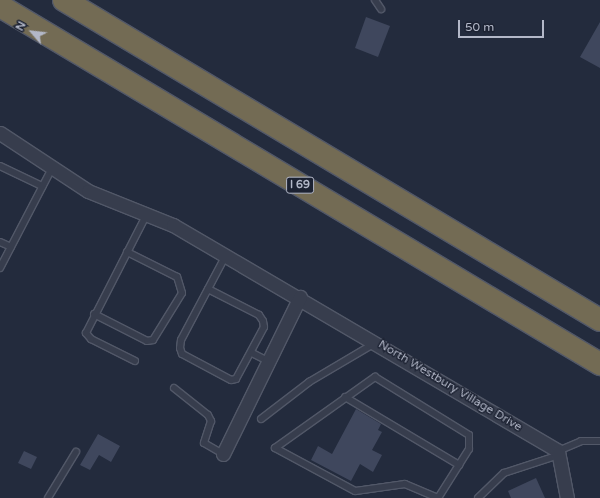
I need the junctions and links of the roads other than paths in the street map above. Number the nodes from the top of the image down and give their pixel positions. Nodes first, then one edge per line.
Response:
1 (64, 0) edge
2 (375, 0) edge
3 (0, 6) edge
4 (381, 9) dead end
5 (0, 133) edge
6 (0, 166) edge
7 (52, 168) junction
8 (42, 186) junction
9 (147, 214) junction
10 (0, 242) edge
11 (11, 247) junction
12 (127, 252) junction
13 (226, 255) junction
14 (0, 268) edge
15 (208, 289) junction
16 (300, 297) junction
17 (94, 314) junction
18 (600, 320) edge
19 (376, 342) junction
20 (252, 353) junction
21 (135, 361) dead end
22 (268, 361) junction
23 (600, 364) edge
24 (174, 388) dead end
25 (345, 397) junction
26 (261, 419) dead end
27 (600, 441) edge
28 (76, 452) dead end
29 (559, 453) junction
30 (223, 454) joint
31 (459, 465) junction
32 (48, 498) edge
33 (438, 498) edge
34 (478, 498) edge
35 (567, 498) edge

1 - 18 highway
2 - 4 lane
3 - 23 highway, I 69
5 - 7 street, North Westbury Village Drive
6 - 8 lane
7 - 8 lane
7 - 9 street, North Westbury Village Drive
8 - 11 lane
9 - 12 lane
9 - 13 street, North Westbury Village Drive
10 - 11 lane
11 - 14 lane
12 - 17 lane
12 - 17 lane
13 - 15 lane
13 - 16 street, North Westbury Village Drive
15 - 20 lane
15 - 20 lane
16 - 19 street, North Westbury Village Drive
16 - 22 street
17 - 21 lane
19 - 26 lane
19 - 29 street, North Westbury Village Drive
20 - 22 lane
22 - 30 street
24 - 30 lane
25 - 31 lane
25 - 31 lane
25 - 33 lane
27 - 29 lane
28 - 32 lane
29 - 34 lane
29 - 35 street
31 - 33 lane

